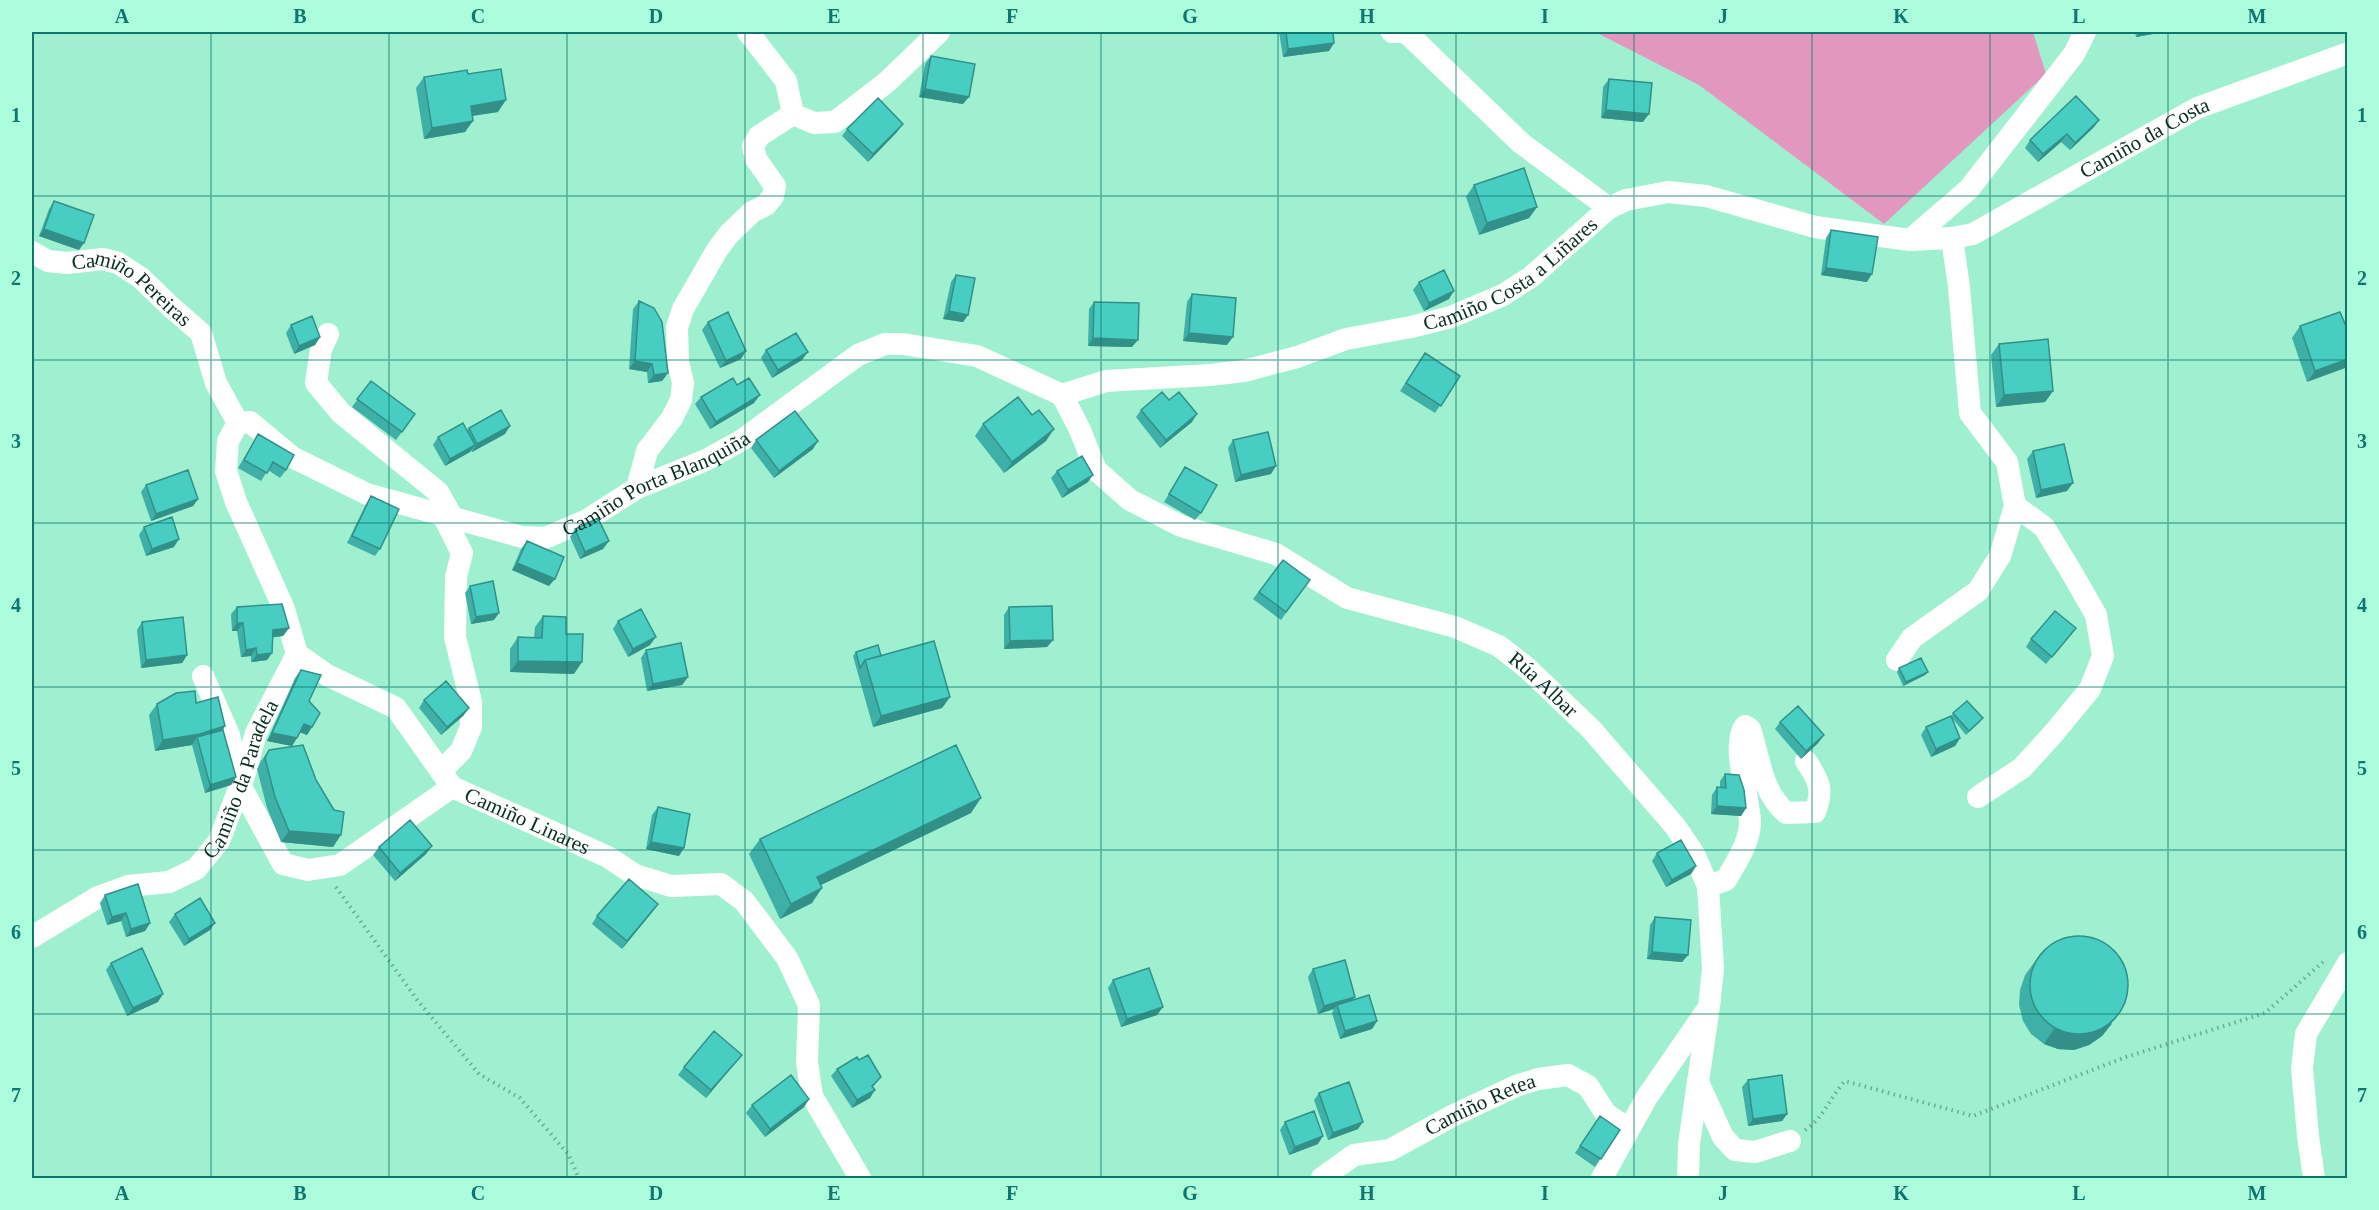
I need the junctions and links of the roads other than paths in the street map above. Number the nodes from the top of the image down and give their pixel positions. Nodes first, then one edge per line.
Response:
1 (748, 32) edge
2 (939, 32) edge
3 (1392, 32) edge
4 (1406, 32) edge
5 (2085, 32) edge
6 (2348, 54) edge
7 (793, 114) junction
8 (1609, 208) junction
9 (1952, 238) junction
10 (1910, 240) junction
11 (32, 252) edge
12 (328, 334) dead end
13 (1062, 395) junction
14 (238, 423) junction
15 (637, 488) junction
16 (2015, 506) junction
17 (446, 514) junction
18 (297, 654) junction
19 (1897, 660) dead end
20 (203, 676) dead end
21 (1806, 761) edge
22 (446, 779) junction
23 (240, 785) junction
24 (1978, 797) dead end
25 (1708, 886) junction
26 (32, 937) edge
27 (2339, 959) edge
28 (1709, 1007) junction
29 (1698, 1082) junction
30 (1629, 1129) junction
31 (1790, 1141) road end
32 (860, 1179) edge
33 (1322, 1179) edge
34 (1602, 1179) edge
35 (1688, 1179) edge
36 (2314, 1179) edge

1 - 7 street
2 - 7 street
3 - 4 street
4 - 8 street
5 - 10 street
6 - 9 street, Camiño da Costa
7 - 15 street
8 - 10 street, Camiño Costa a Liñares
8 - 13 street, Camiño Costa a Liñares
9 - 10 street, Camiño Costa a Liñares
9 - 16 street
11 - 14 street, Camiño Pereiras
12 - 17 street
13 - 15 street, Camiño Porta Blanquiña
13 - 25 street, Rúa Albar
14 - 17 street, Camiño Porta Blanquiña
14 - 18 street
15 - 17 street, Camiño Porta Blanquiña
16 - 19 street
16 - 24 street
17 - 22 street
18 - 22 street
18 - 23 street, Camiño da Paradela
20 - 23 street
21 - 25 street
22 - 23 street
22 - 32 street, Camiño Linares
23 - 26 street, Camiño da Paradela
25 - 28 street, Rúa Albar
27 - 36 street
28 - 29 street
28 - 30 street, Rúa Albar
29 - 31 street
29 - 35 street
30 - 33 street, Camiño Retea
30 - 34 street, Rúa Albar

